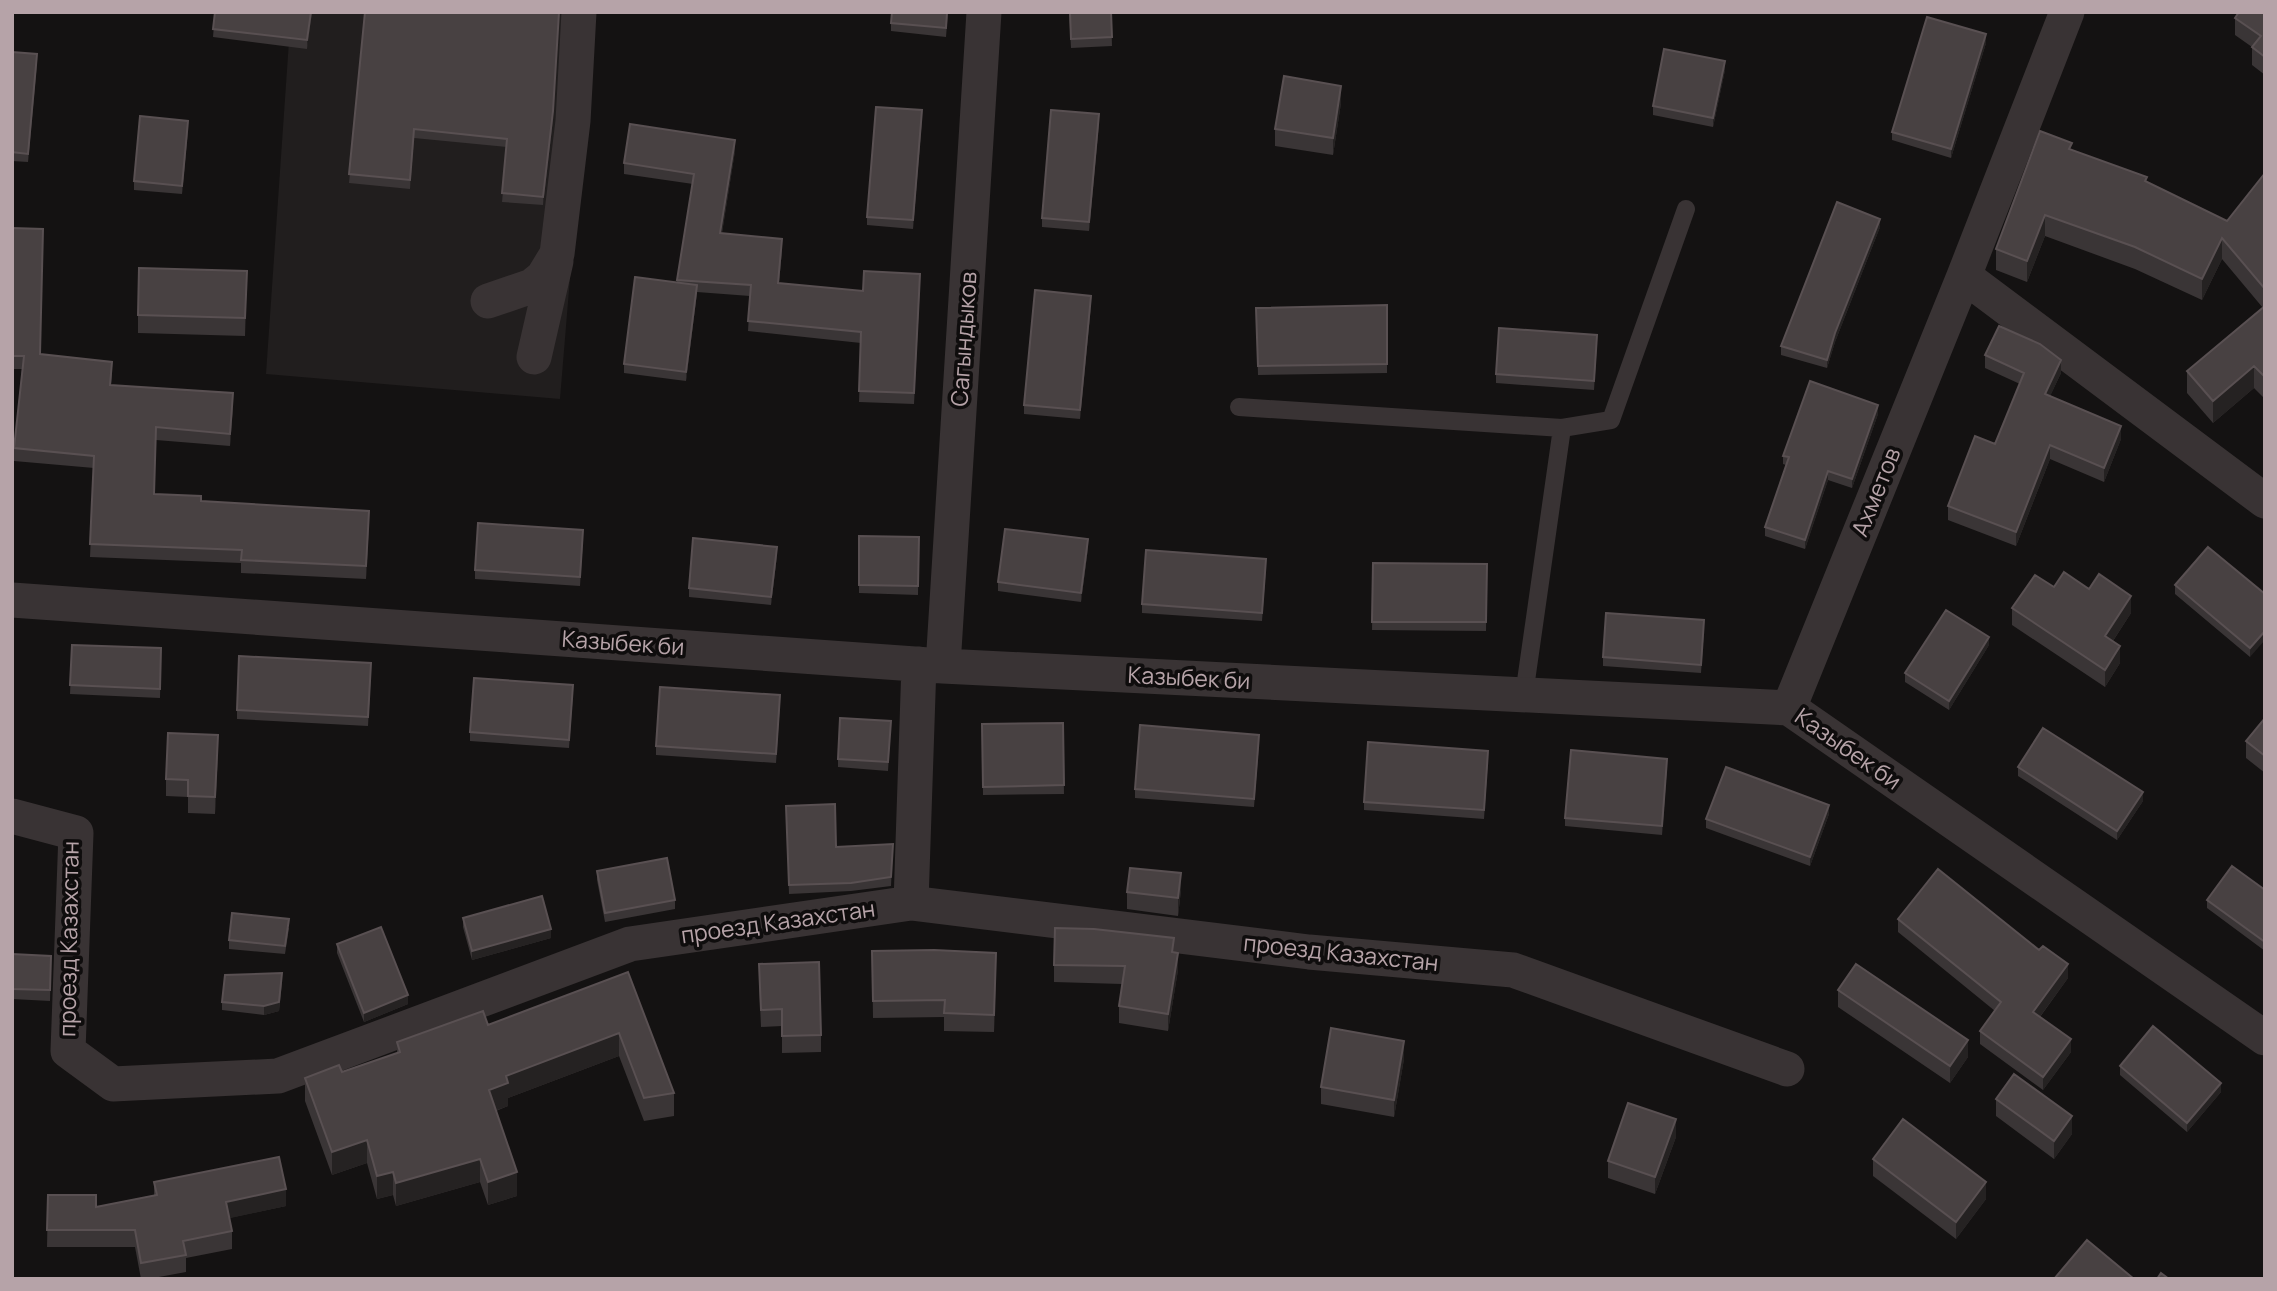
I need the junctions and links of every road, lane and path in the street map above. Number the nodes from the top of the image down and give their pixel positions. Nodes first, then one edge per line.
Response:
1 (579, 12) edge
2 (984, 12) edge
3 (2067, 12) edge
4 (1686, 209) dead end
5 (557, 254) junction
6 (1964, 276) junction
7 (488, 301) dead end
8 (534, 357) dead end
9 (1239, 407) dead end
10 (1562, 428) junction
11 (2265, 501) edge
12 (12, 600) edge
13 (931, 665) junction
14 (1524, 695) junction
15 (1789, 708) junction
16 (12, 816) edge
17 (911, 902) junction
18 (2265, 1038) edge
19 (1787, 1069) dead end

1 - 5 street
2 - 13 street, Сагындыков
3 - 6 street, Ахметов
4 - 10 lane
5 - 7 street
5 - 8 street
6 - 11 street
6 - 15 street, Ахметов
9 - 10 lane
10 - 14 lane
12 - 13 street, Казыбек би
13 - 14 street, Казыбек би
13 - 17 street, Сагындыков
14 - 15 street, Казыбек би
15 - 18 street, Казыбек би
16 - 17 street, проезд Казахстан
17 - 19 street, проезд Казахстан

